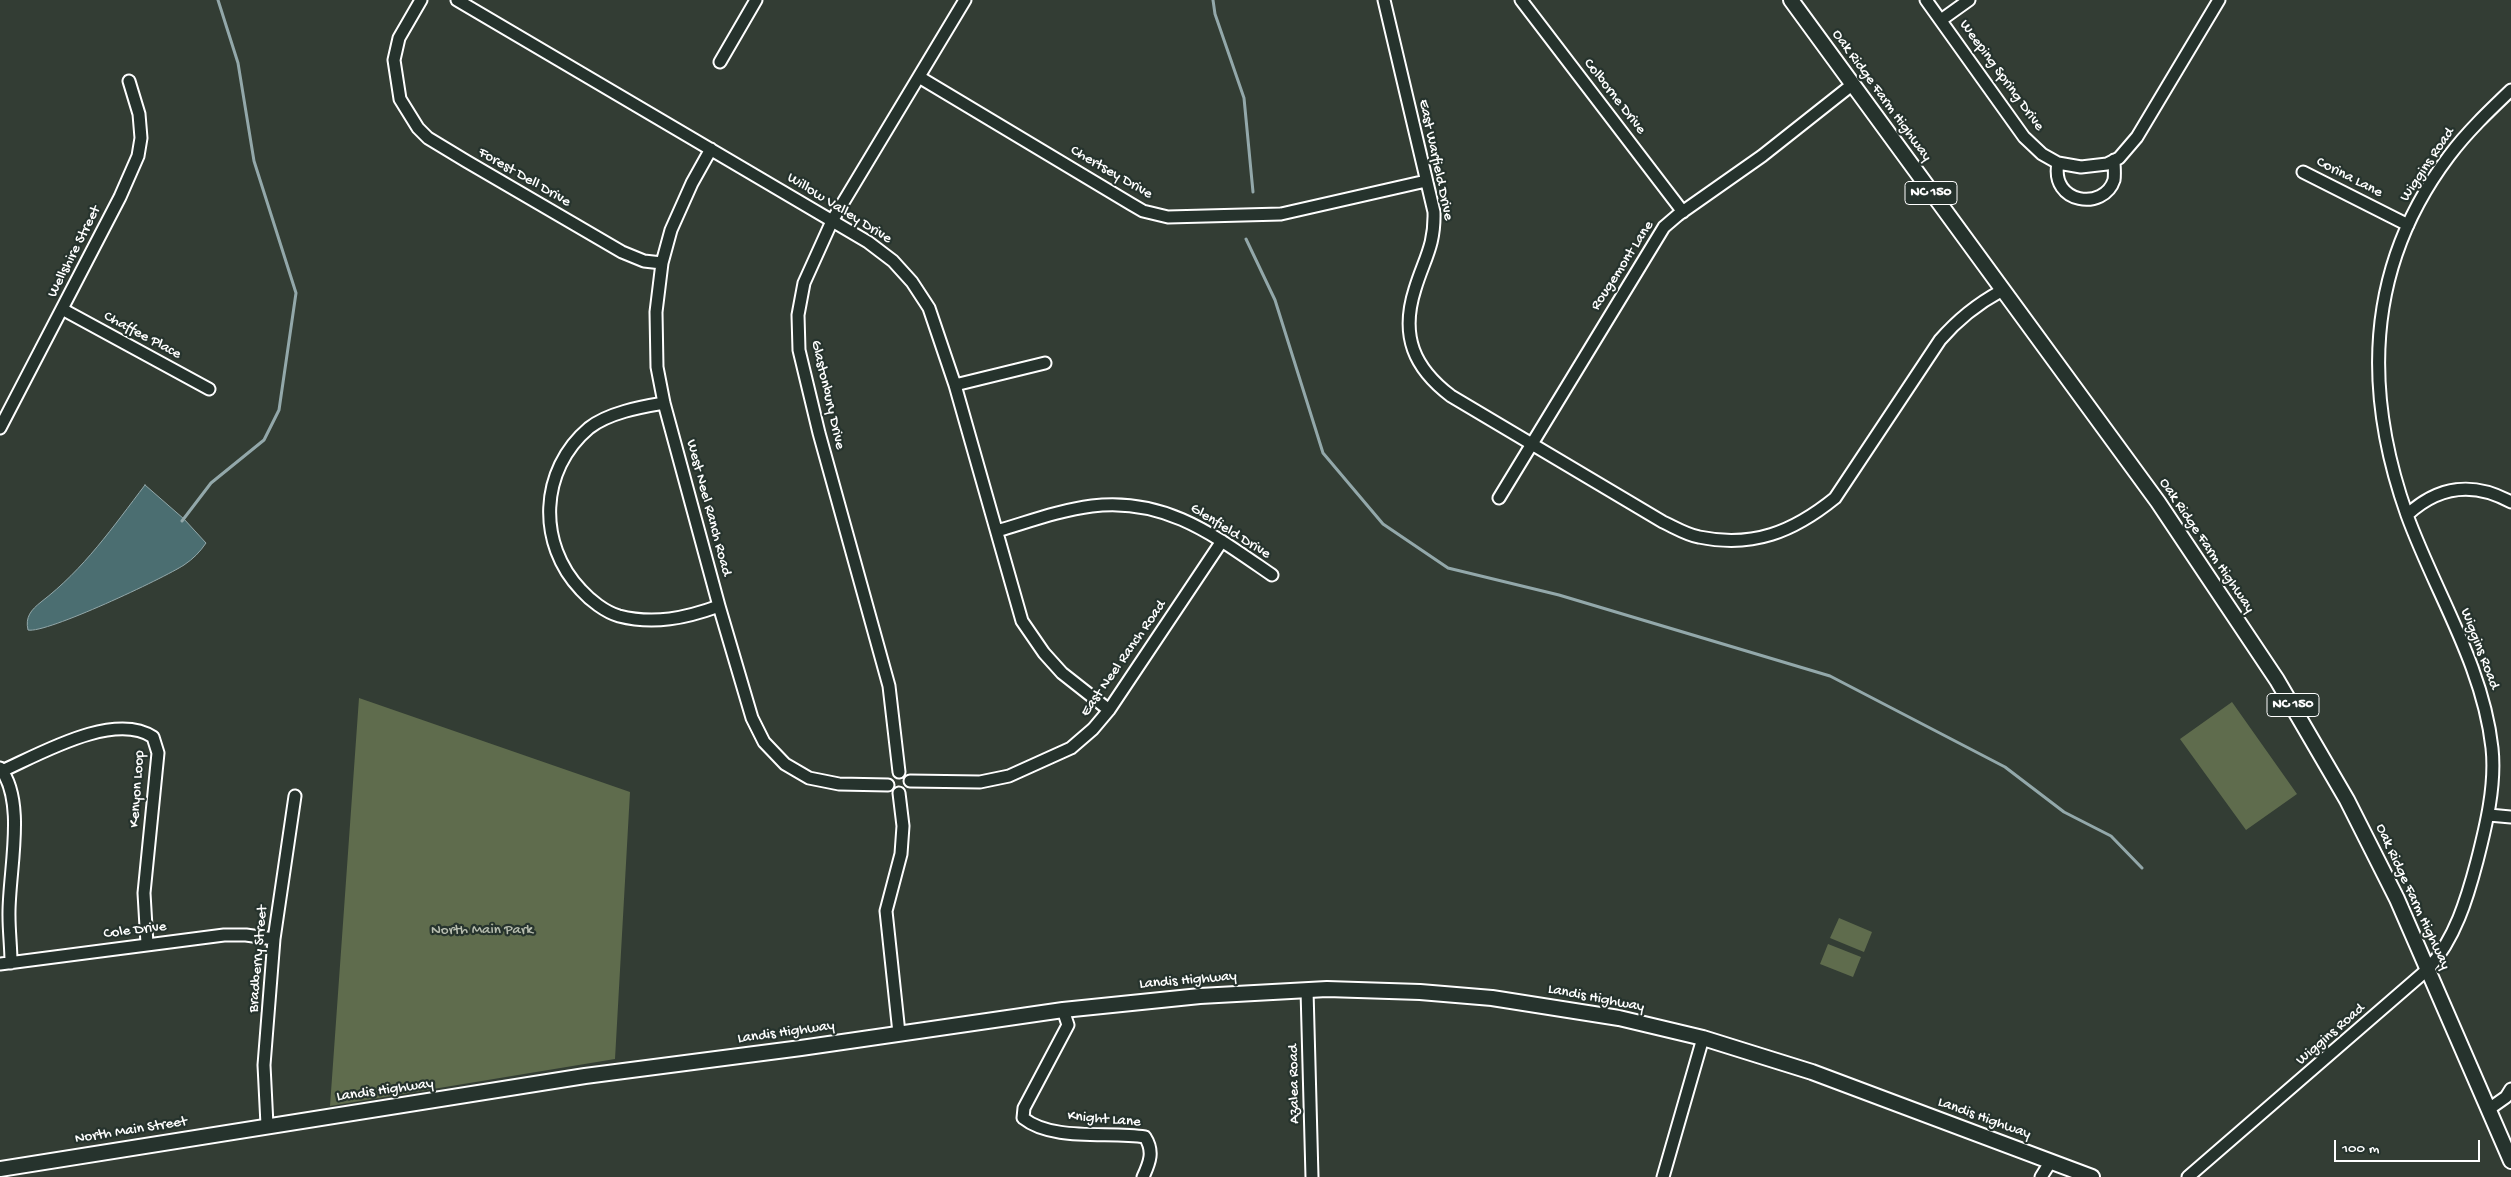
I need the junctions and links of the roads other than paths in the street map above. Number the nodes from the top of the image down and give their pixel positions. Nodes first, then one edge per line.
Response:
1 (421, 0) edge
2 (457, 0) edge
3 (965, 0) edge
4 (1384, 0) edge
5 (1521, 0) edge
6 (1926, 0) edge
7 (1969, 0) edge
8 (2219, 0) edge
9 (753, 1) edge
10 (1794, 1) edge
11 (1941, 20) junction
12 (720, 62) dead end
13 (920, 77) junction
14 (129, 81) dead end
15 (1853, 84) junction
16 (2511, 90) edge
17 (711, 149) junction
18 (2114, 160) junction
19 (2058, 163) junction
20 (2303, 172) dead end
21 (1426, 181) junction
22 (1683, 212) junction
23 (832, 221) junction
24 (2408, 225) junction
25 (662, 263) junction
26 (2002, 290) junction
27 (62, 309) junction
28 (1045, 363) dead end
29 (955, 385) junction
30 (209, 389) dead end
31 (664, 403) junction
32 (0, 428) edge
33 (1532, 443) junction
34 (1499, 498) dead end
35 (2511, 502) edge
36 (2407, 515) junction
37 (997, 531) junction
38 (1222, 541) junction
39 (1272, 575) dead end
40 (719, 606) junction
41 (1109, 710) junction
42 (1, 769) edge
43 (899, 772) junction
44 (910, 780) junction
45 (888, 784) junction
46 (899, 793) junction
47 (295, 796) dead end
48 (2489, 815) junction
49 (2511, 817) edge
50 (274, 939) junction
51 (147, 944) junction
52 (6, 963) edge
53 (2428, 969) junction
54 (1307, 990) junction
55 (1063, 1010) junction
56 (899, 1033) junction
57 (1703, 1038) junction
58 (2511, 1089) edge
59 (2489, 1109) junction
60 (268, 1125) junction
61 (2051, 1161) junction
62 (2511, 1161) edge
63 (0, 1169) edge
64 (1144, 1177) edge
65 (1312, 1177) edge
66 (1663, 1177) edge
67 (2041, 1177) edge
68 (2092, 1177) edge
69 (2188, 1177) edge

1 - 25 street, Forest Dell Drive
2 - 17 street, Willow Valley Drive
3 - 13 street, Glastonbury Drive
4 - 21 street, East Warfield Drive
5 - 22 street, Colborne Drive
6 - 11 street, Weeping Spring Drive
7 - 11 street
8 - 18 street
9 - 12 street
10 - 15 main road, Oak Ridge Farm Highway / NC 150
11 - 19 street, Weeping Spring Drive
13 - 21 street, Chertsey Drive
13 - 23 street, Glastonbury Drive
14 - 27 street, Wellshire Street
15 - 22 street, Rougemont Lane
15 - 26 main road, Oak Ridge Farm Highway / NC 150
16 - 24 street, Wiggins Road
17 - 23 street, Willow Valley Drive
17 - 25 street, West Neel Ranch Road
18 - 19 street, Weeping Spring Drive
18 - 19 street
20 - 24 street, Corina Lane
21 - 33 street, East Warfield Drive
22 - 33 street, Rougemont Lane
23 - 29 street, Willow Valley Drive
23 - 43 street, Glastonbury Drive
24 - 36 street, Wiggins Road
25 - 31 street, West Neel Ranch Road
26 - 33 street, East Warfield Drive
26 - 53 main road, Oak Ridge Farm Highway / NC 150
27 - 30 street, Chaffee Place
27 - 32 street, Wellshire Street
28 - 29 street
29 - 37 street, Willow Valley Drive
31 - 40 street, West Neel Ranch Road
31 - 40 street
33 - 34 street, Rougemont Lane
35 - 36 street
36 - 48 street, Wiggins Road
37 - 38 street, Glenfield Drive
37 - 41 street, Willow Valley Drive
38 - 39 street, Glenfield Drive
38 - 41 street, East Neel Ranch Road
40 - 45 street, West Neel Ranch Road
41 - 44 street, East Neel Ranch Road
42 - 51 street, Kenyon Loop
42 - 52 street
43 - 44 street
43 - 45 street
44 - 46 street
45 - 46 street
46 - 56 street
47 - 50 street, Bradberry Street
48 - 49 street
48 - 53 street, Wiggins Road
50 - 51 street, Cole Drive
50 - 60 street, Bradberry Street
51 - 52 street, Cole Drive
53 - 59 main road, Oak Ridge Farm Highway / NC 150
53 - 69 street, Wiggins Road
54 - 55 main road, Landis Highway
54 - 57 main road, Landis Highway
54 - 65 street, Azalea Road
55 - 56 main road, Landis Highway
55 - 64 street, Knight Lane
56 - 60 main road, Landis Highway
57 - 61 main road, Landis Highway
57 - 66 street
58 - 59 street
59 - 62 main road, Oak Ridge Farm Highway / NC 150
60 - 63 main road, North Main Street
61 - 67 street
61 - 68 main road, Landis Highway

